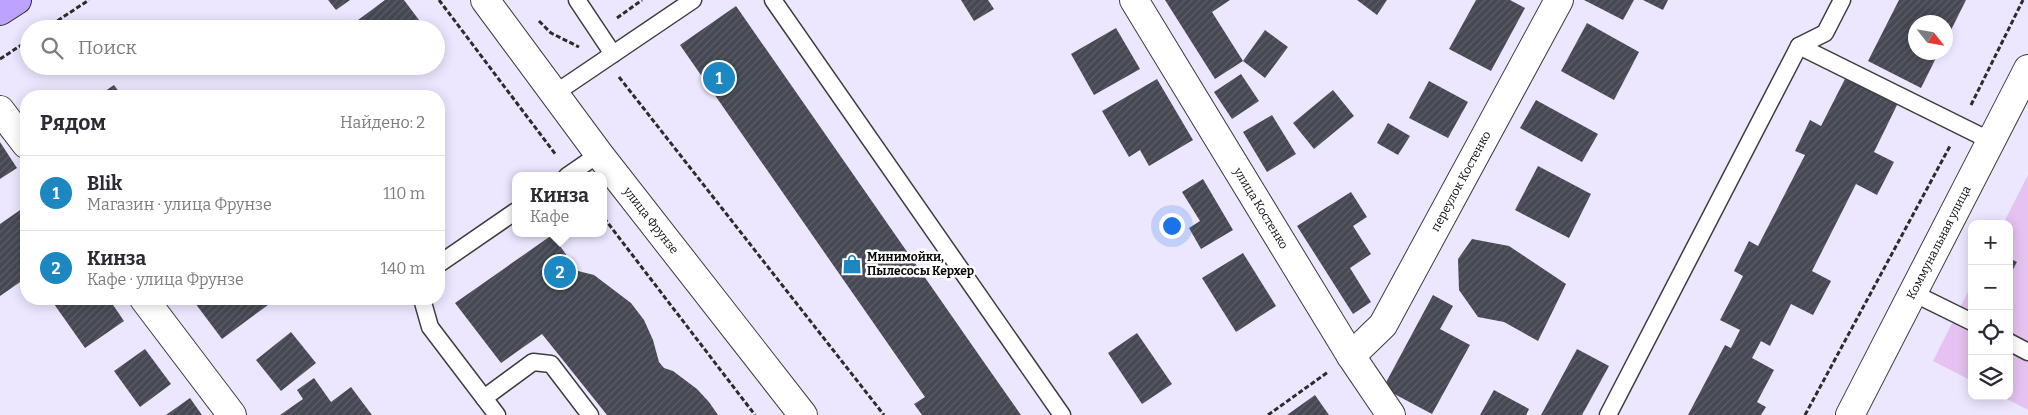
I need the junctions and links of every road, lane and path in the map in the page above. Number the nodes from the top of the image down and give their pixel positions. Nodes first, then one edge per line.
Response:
1 (17, 0) edge
2 (89, 0) edge
3 (439, 0) edge
4 (485, 0) edge
5 (577, 0) edge
6 (642, 0) edge
7 (693, 0) edge
8 (773, 0) edge
9 (1134, 0) edge
10 (1558, 0) edge
11 (1842, 0) edge
12 (2023, 0) edge
13 (0, 11) edge
14 (621, 14) dead end
15 (59, 20) edge
16 (539, 20) dead end
17 (20, 46) edge
18 (1798, 46) junction
19 (609, 57) junction
20 (0, 59) edge
21 (2028, 70) edge
22 (554, 94) junction
23 (0, 110) edge
24 (1961, 126) junction
25 (20, 136) edge
26 (1991, 141) junction
27 (599, 154) junction
28 (566, 172) edge
29 (572, 172) edge
30 (512, 213) edge
31 (607, 222) edge
32 (445, 260) edge
33 (1913, 292) junction
34 (149, 305) edge
35 (424, 305) edge
36 (1968, 320) edge
37 (2013, 344) edge
38 (2028, 352) edge
39 (1351, 356) junction
40 (484, 398) junction
41 (232, 415) edge
42 (497, 415) edge
43 (590, 415) edge
44 (755, 415) edge
45 (803, 415) edge
46 (884, 415) edge
47 (1062, 415) edge
48 (1268, 415) edge
49 (1391, 415) edge
50 (1608, 415) edge
51 (1805, 415) edge
52 (1850, 415) edge

1 - 13 main road
2 - 15 path
3 - 28 path
4 - 22 street, улица Фрунзе
5 - 19 lane
6 - 14 path
7 - 19 lane
8 - 47 lane
9 - 39 street, улица Костенко
10 - 39 street, переулок Костенко
11 - 18 lane
12 - 24 path
16 - 19 path
17 - 20 path
18 - 24 lane
18 - 50 lane
19 - 22 lane
19 - 46 path
21 - 26 street, Коммунальная улица
22 - 27 street, улица Фрунзе
23 - 25 street
24 - 26 lane
24 - 51 path
26 - 33 street, Коммунальная улица
27 - 29 lane
27 - 45 street, улица Фрунзе
30 - 32 lane
31 - 44 path
33 - 36 lane
33 - 52 street, Коммунальная улица
34 - 41 street
35 - 40 lane
37 - 38 lane
39 - 48 path
39 - 49 street, улица Костенко
40 - 42 lane
40 - 43 lane

